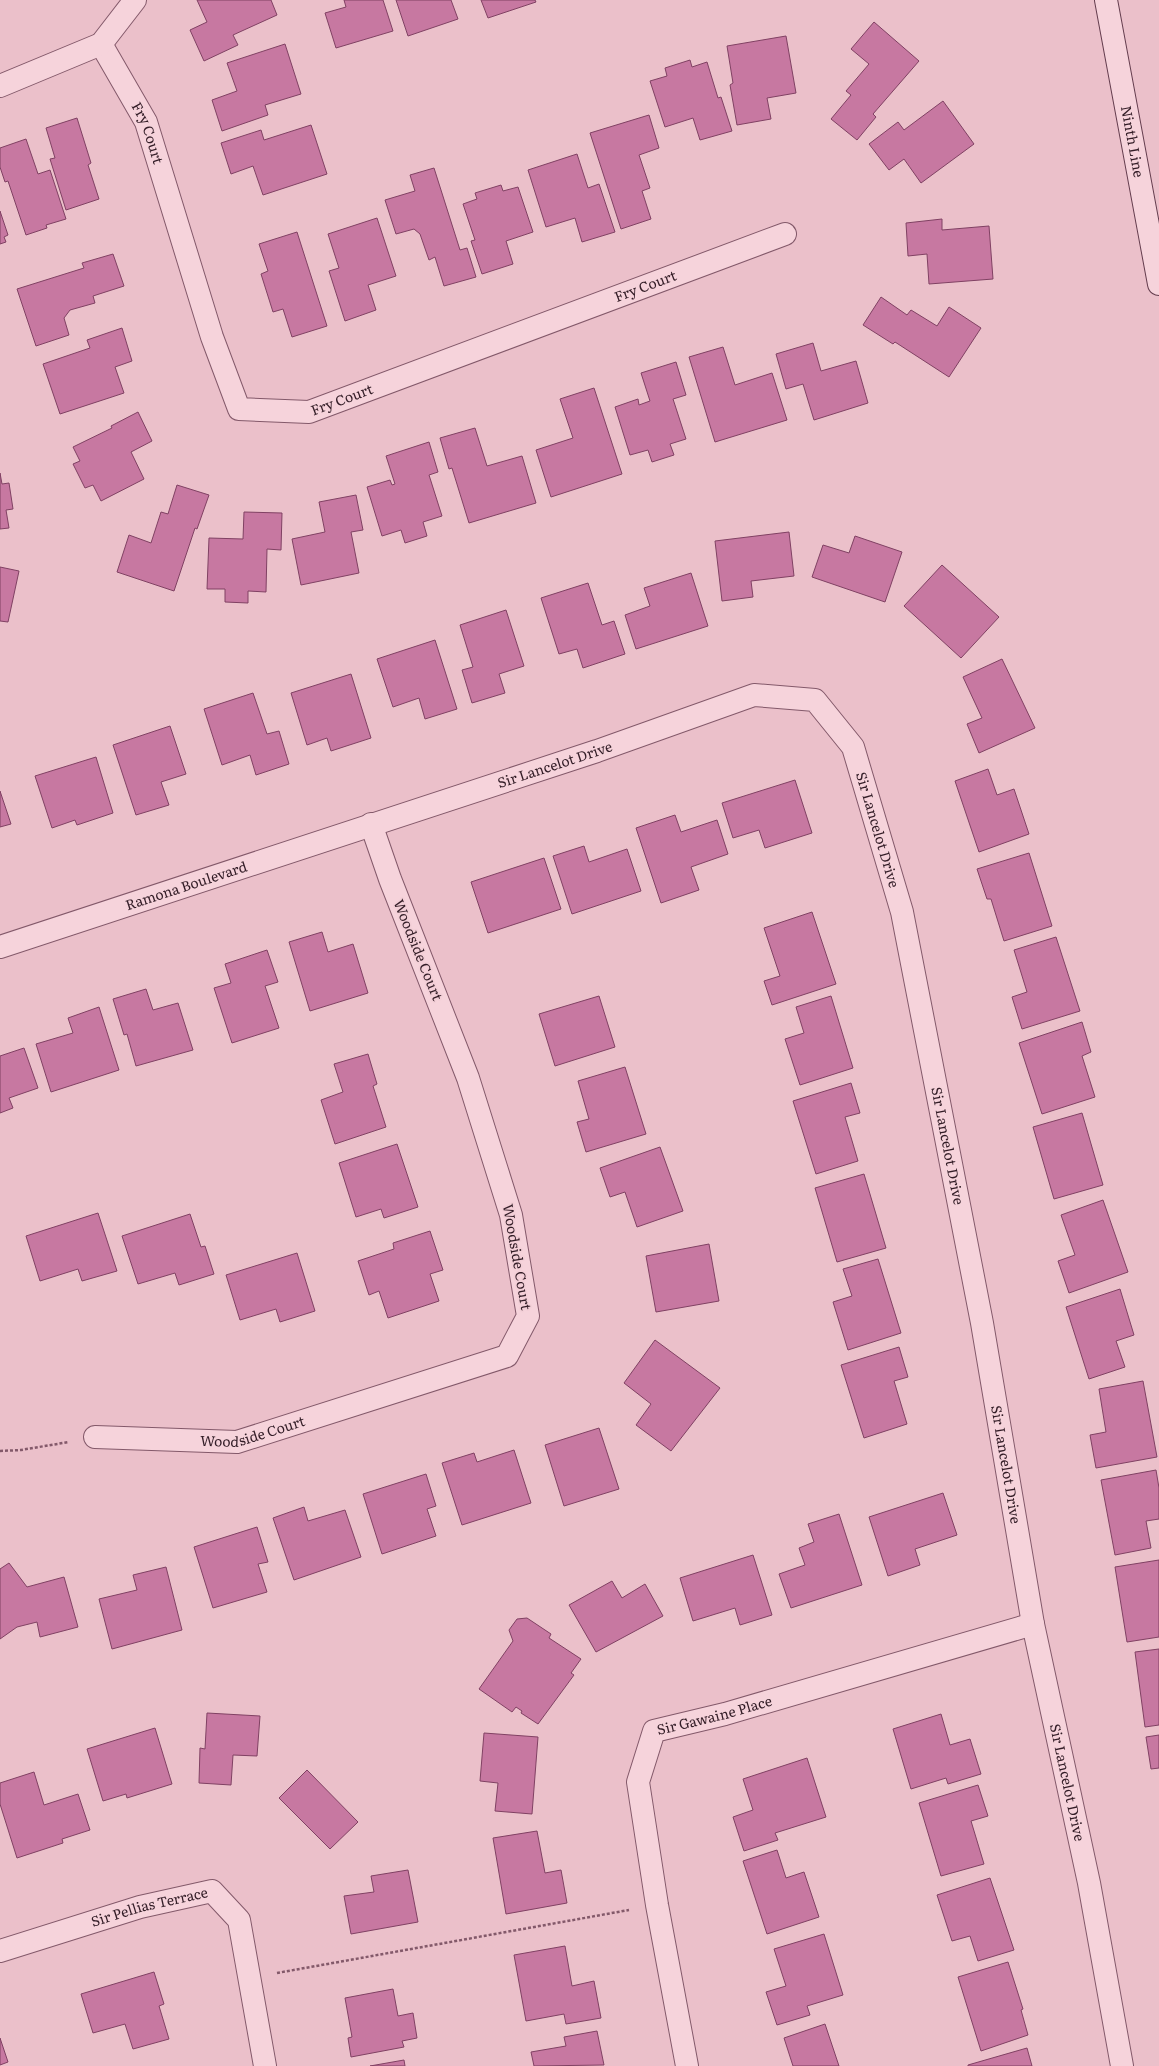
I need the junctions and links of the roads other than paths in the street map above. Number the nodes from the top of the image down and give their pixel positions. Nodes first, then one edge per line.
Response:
1 (135, 0) edge
2 (1106, 0) edge
3 (101, 44) junction
4 (0, 86) edge
5 (785, 234) dead end
6 (1159, 284) edge
7 (371, 824) junction
8 (0, 946) edge
9 (95, 1437) road end
10 (1033, 1624) junction
11 (0, 1951) edge
12 (265, 2066) edge
13 (687, 2066) edge
14 (1122, 2066) edge

1 - 3 street
2 - 6 street, Ninth Line
3 - 4 street
3 - 5 street, Fry Court
7 - 8 street, Ramona Boulevard
7 - 9 street, Woodside Court
7 - 10 street, Sir Lancelot Drive
10 - 13 street, Sir Gawaine Place
10 - 14 street, Sir Lancelot Drive
11 - 12 street, Sir Pellias Terrace

